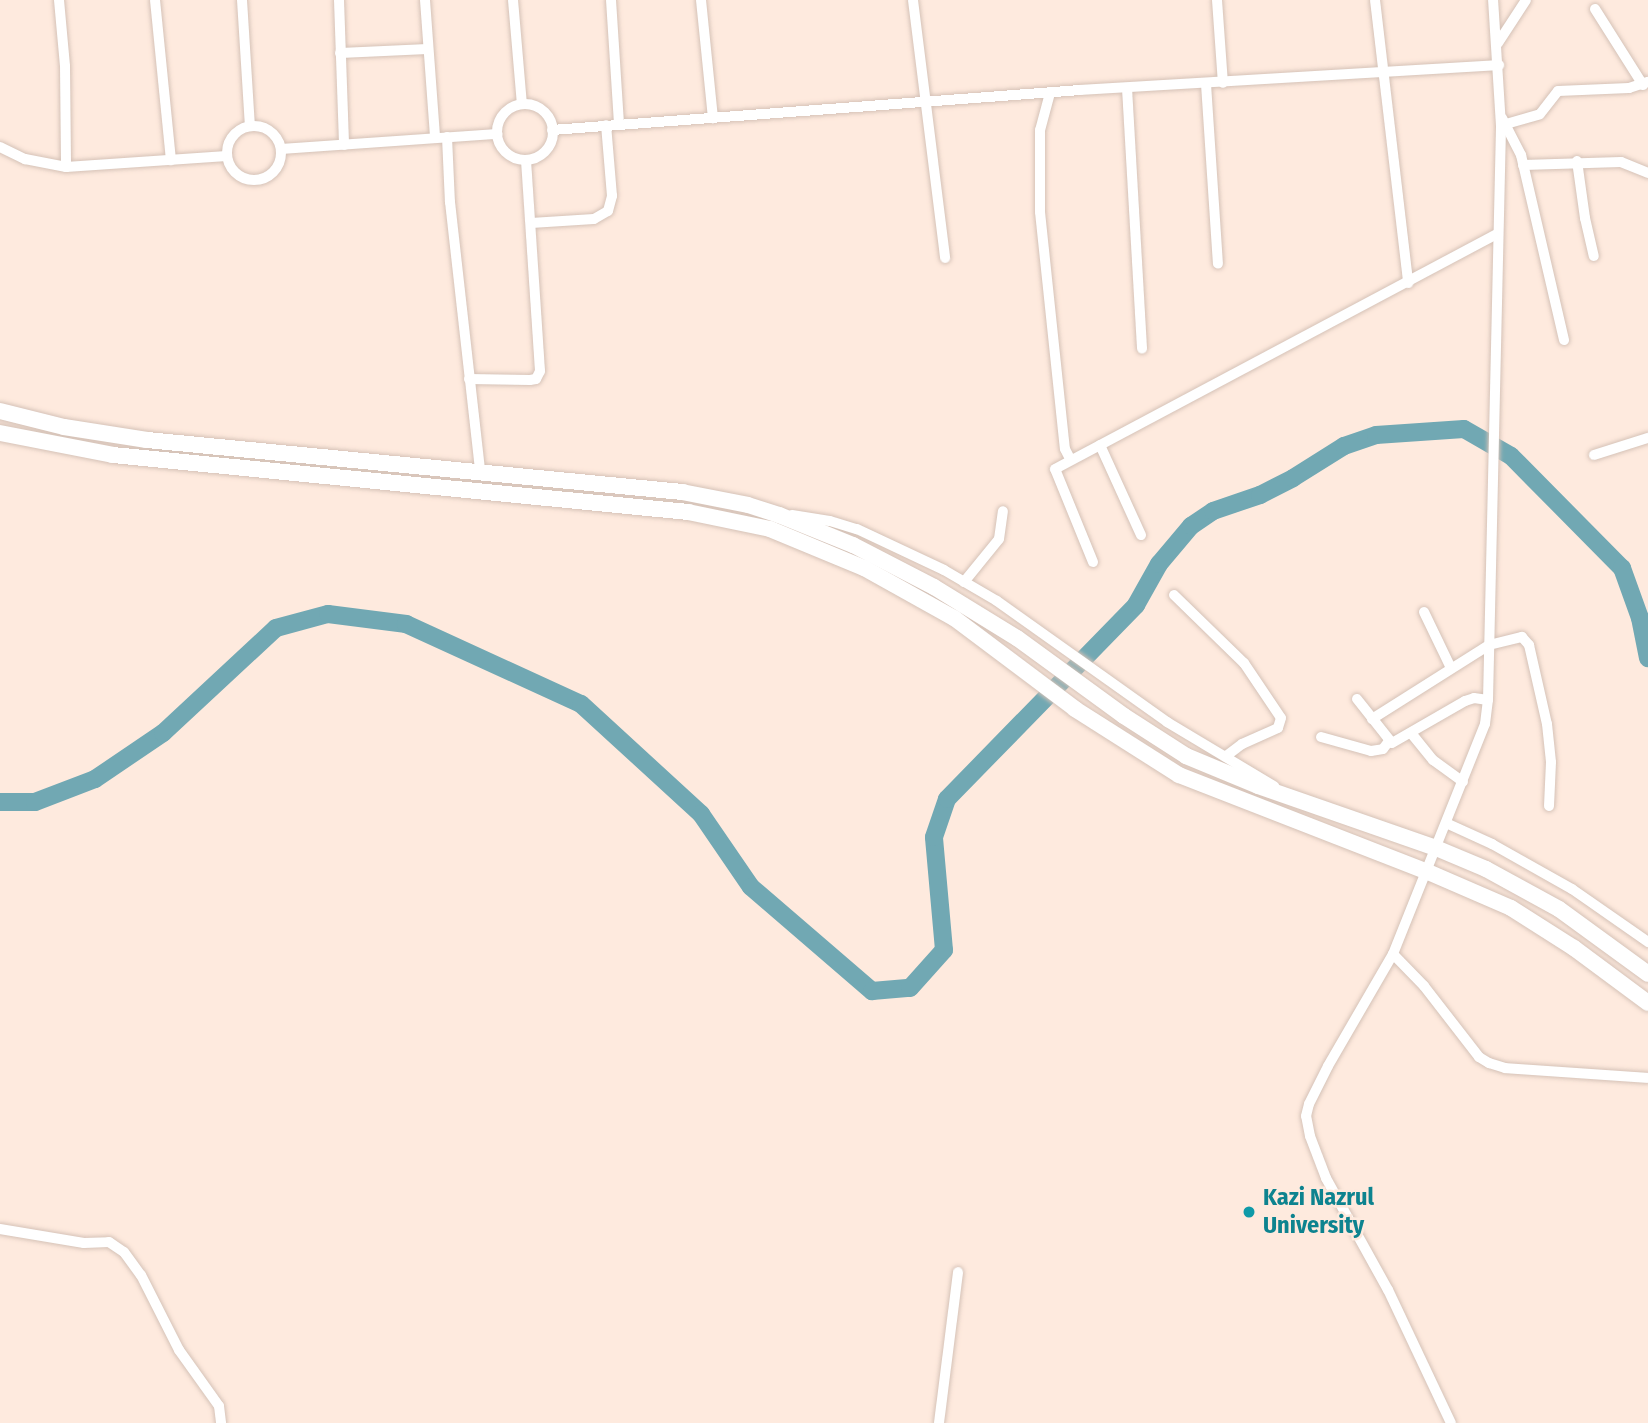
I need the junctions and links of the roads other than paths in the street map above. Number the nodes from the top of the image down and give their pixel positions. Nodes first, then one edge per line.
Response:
1 (59, 0) edge
2 (155, 0) edge
3 (242, 0) edge
4 (338, 0) edge
5 (425, 0) edge
6 (513, 0) edge
7 (611, 0) edge
8 (701, 0) edge
9 (913, 0) edge
10 (1217, 0) edge
11 (1375, 0) edge
12 (1493, 0) edge
13 (1526, 0) edge
14 (1595, 9) dead end
15 (1497, 43) junction
16 (428, 49) junction
17 (340, 53) junction
18 (1500, 65) junction
19 (1381, 71) junction
20 (1223, 83) junction
21 (1645, 83) edge
22 (1206, 84) junction
23 (1127, 88) junction
24 (1050, 93) junction
25 (927, 102) junction
26 (522, 104) junction
27 (713, 118) junction
28 (1503, 120) junction
29 (618, 124) junction
30 (606, 125) junction
31 (250, 126) junction
32 (552, 130) junction
33 (497, 134) junction
34 (441, 137) junction
35 (344, 145) junction
36 (0, 147) edge
37 (281, 149) junction
38 (227, 156) junction
39 (171, 160) junction
40 (526, 160) junction
41 (1577, 161) junction
42 (1523, 165) junction
43 (66, 166) junction
44 (1648, 173) edge
45 (531, 223) junction
46 (1497, 234) junction
47 (1594, 256) dead end
48 (945, 258) dead end
49 (1218, 264) dead end
50 (1408, 284) junction
51 (1564, 340) dead end
52 (1142, 349) dead end
53 (469, 379) junction
54 (0, 411) edge
55 (0, 433) edge
56 (1648, 438) edge
57 (1100, 445) junction
58 (1594, 456) dead end
59 (1070, 459) junction
60 (480, 471) junction
61 (765, 510) junction
62 (1003, 510) dead end
63 (1141, 535) dead end
64 (1093, 562) dead end
65 (964, 582) junction
66 (1174, 595) dead end
67 (1424, 612) dead end
68 (1489, 645) junction
69 (1451, 668) junction
70 (1357, 699) dead end
71 (1488, 700) junction
72 (1372, 719) junction
73 (1411, 733) junction
74 (1321, 737) dead end
75 (1389, 741) junction
76 (1225, 757) junction
77 (1463, 782) junction
78 (1305, 803) junction
79 (1549, 806) dead end
80 (1446, 823) junction
81 (1436, 848) junction
82 (1428, 872) junction
83 (1648, 942) edge
84 (1393, 954) junction
85 (1648, 974) edge
86 (1648, 1003) edge
87 (1648, 1078) edge
88 (0, 1229) edge
89 (958, 1272) dead end
90 (220, 1423) edge
91 (939, 1423) edge
92 (1451, 1423) edge

1 - 43 street
2 - 39 street
3 - 31 street
4 - 17 street
5 - 16 street
6 - 26 street
7 - 29 street
8 - 27 street
9 - 25 street
10 - 20 street
11 - 19 street
12 - 15 street
13 - 15 street
14 - 21 street
15 - 18 street
16 - 17 street
16 - 34 street
17 - 35 street
18 - 19 street
18 - 28 street
19 - 20 street
19 - 50 street
20 - 22 street
21 - 28 street
22 - 23 street
22 - 49 street
23 - 24 street
23 - 52 street
24 - 25 street
24 - 59 street
25 - 27 street
25 - 48 street
26 - 32 street
26 - 33 street
27 - 29 street
28 - 42 street
28 - 46 street
29 - 30 street
30 - 32 street
30 - 45 street
31 - 37 street
31 - 38 street
32 - 40 street
33 - 34 street
33 - 40 street
34 - 35 street
34 - 53 street
35 - 37 street
36 - 43 street
37 - 38 street
38 - 39 street
39 - 43 street
40 - 45 street
41 - 42 street
41 - 44 street
41 - 47 street
42 - 51 street
45 - 53 street
46 - 50 street
46 - 68 street
50 - 57 street
53 - 60 street
54 - 60 highway
55 - 82 highway
56 - 58 street
57 - 59 street
57 - 63 street
59 - 64 street
60 - 61 highway
61 - 65 street
61 - 78 highway
62 - 65 street
65 - 76 street
66 - 76 street
67 - 69 street
68 - 69 street
68 - 71 street
68 - 79 street
69 - 72 street
70 - 72 street
71 - 73 street
71 - 77 street
72 - 75 street
73 - 75 street
73 - 77 street
74 - 75 street
76 - 78 street
77 - 80 street
78 - 81 highway
80 - 81 street
80 - 83 street
81 - 82 street
81 - 85 highway
82 - 84 street
82 - 86 highway
84 - 87 street
84 - 92 street
88 - 90 street
89 - 91 street

